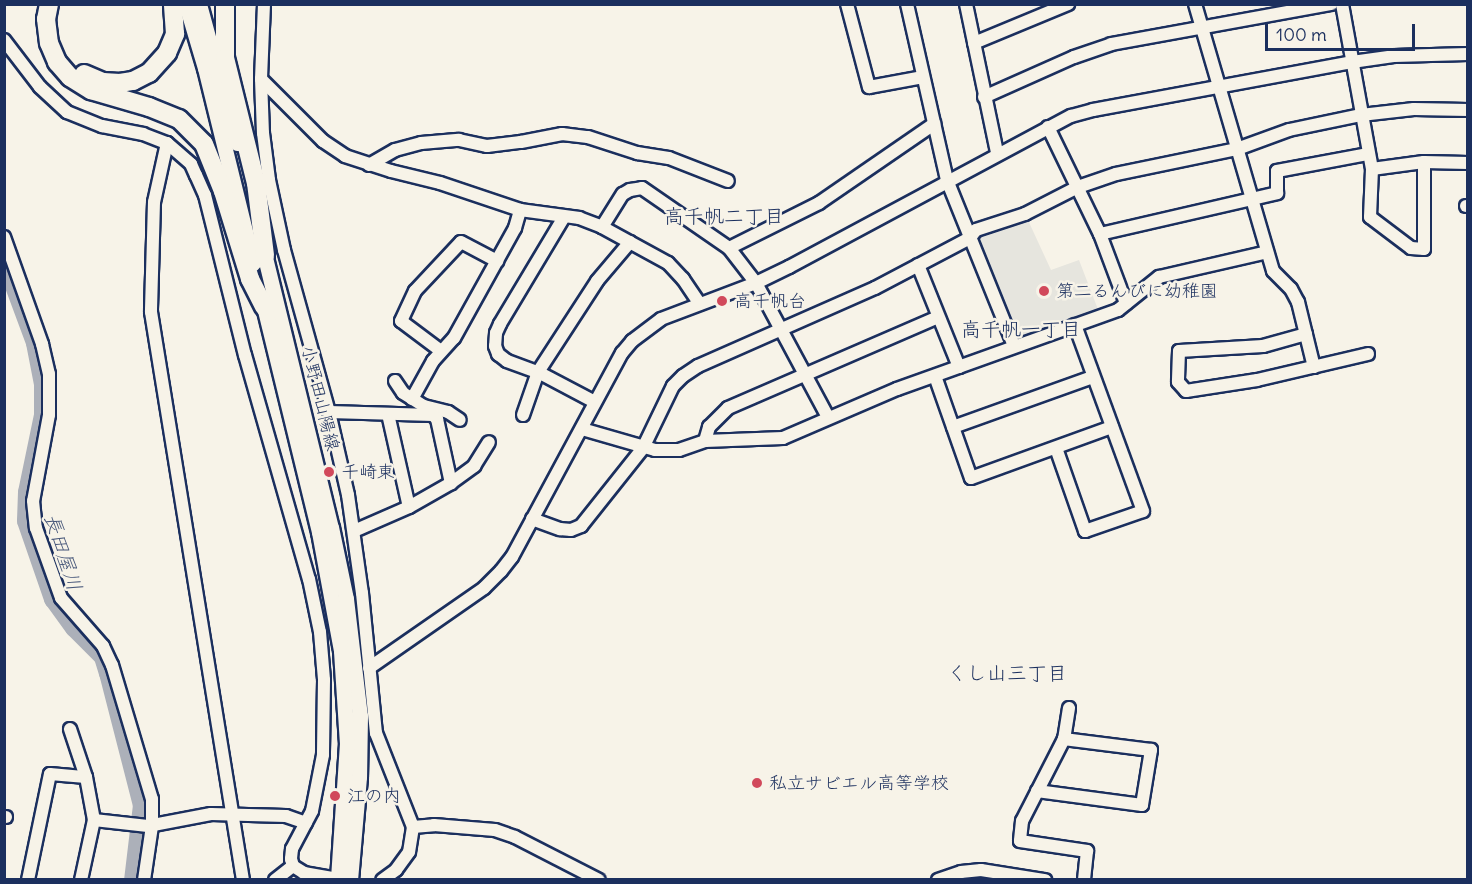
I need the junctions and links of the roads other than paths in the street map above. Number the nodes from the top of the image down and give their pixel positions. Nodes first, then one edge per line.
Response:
1 (49, 4) edge
2 (60, 4) edge
3 (173, 4) edge
4 (186, 4) edge
5 (199, 4) edge
6 (225, 4) edge
7 (264, 4) edge
8 (847, 4) edge
9 (907, 4) edge
10 (966, 4) edge
11 (1068, 4) edge
12 (1195, 4) edge
13 (1331, 4) edge
14 (1342, 4) edge
15 (1201, 27) junction
16 (4, 40) edge
17 (974, 43) junction
18 (1467, 54) edge
19 (1352, 62) junction
20 (923, 77) junction
21 (261, 79) junction
22 (1219, 86) junction
23 (984, 97) junction
24 (1467, 110) edge
25 (1361, 115) junction
26 (934, 124) junction
27 (1048, 127) junction
28 (167, 143) junction
29 (1237, 149) junction
30 (997, 153) junction
31 (1368, 154) junction
32 (1424, 162) junction
33 (1467, 163) edge
34 (369, 165) junction
35 (1372, 169) junction
36 (948, 180) junction
37 (728, 181) dead end
38 (1078, 187) junction
39 (1252, 201) junction
40 (520, 210) junction
41 (564, 217) junction
42 (602, 226) junction
43 (1100, 234) junction
44 (4, 237) edge
45 (970, 238) junction
46 (630, 242) junction
47 (729, 248) junction
48 (1267, 252) junction
49 (265, 255) junction
50 (497, 261) junction
51 (918, 265) junction
52 (756, 283) junction
53 (1126, 303) junction
54 (700, 304) junction
55 (264, 307) junction
56 (303, 317) junction
57 (938, 317) junction
58 (282, 323) junction
59 (1075, 325) junction
60 (781, 329) junction
61 (1306, 334) junction
62 (1014, 346) junction
63 (441, 351) junction
64 (1368, 354) dead end
65 (959, 367) junction
66 (1314, 367) junction
67 (538, 372) junction
68 (806, 373) junction
69 (935, 376) junction
70 (1093, 376) junction
71 (395, 381) dead end
72 (412, 399) junction
73 (595, 402) junction
74 (329, 412) junction
75 (388, 414) junction
76 (523, 415) dead end
77 (828, 417) junction
78 (460, 420) dead end
79 (953, 427) junction
80 (1112, 427) junction
81 (582, 429) junction
82 (705, 441) junction
83 (489, 442) dead end
84 (643, 448) junction
85 (1056, 448) junction
86 (451, 483) junction
87 (409, 507) junction
88 (532, 519) junction
89 (354, 531) junction
90 (369, 668) junction
91 (1070, 708) dead end
92 (70, 729) dead end
93 (1064, 739) junction
94 (86, 777) junction
95 (1037, 791) junction
96 (233, 815) junction
97 (94, 820) junction
98 (306, 823) junction
99 (146, 826) junction
100 (412, 827) junction
101 (293, 866) junction
102 (28, 879) edge
103 (81, 879) edge
104 (144, 879) edge
105 (243, 879) edge
106 (275, 879) edge
107 (342, 879) edge
108 (382, 879) edge
109 (598, 879) edge
110 (938, 879) edge
111 (1045, 879) edge
112 (1084, 879) edge

1 - 55 highway
2 - 3 highway
4 - 55 main road, 小野田山陽線
5 - 49 main road, 小野田山陽線
6 - 49 highway
7 - 21 street
8 - 20 street
9 - 20 street
10 - 17 street
11 - 17 street
12 - 15 street
13 - 15 street
14 - 19 street
15 - 22 street
15 - 23 street
16 - 28 street
17 - 23 street
18 - 19 street
19 - 22 street
19 - 25 street
20 - 26 street
21 - 34 street
21 - 56 street
22 - 27 street
22 - 29 street
23 - 30 street
24 - 25 street
25 - 29 street
25 - 31 street
26 - 36 street
26 - 47 street
27 - 30 street
27 - 38 street
28 - 96 street
28 - 98 street
29 - 38 street
29 - 39 street
30 - 36 street
31 - 35 street
31 - 39 street
32 - 33 street
32 - 35 street
32 - 35 street
34 - 37 street
34 - 40 street
36 - 45 street
36 - 52 street
38 - 43 street
38 - 45 street
39 - 43 street
39 - 48 street
40 - 41 street
40 - 50 street
41 - 42 street
41 - 67 street
42 - 46 street
42 - 47 street
43 - 53 street
44 - 99 street
45 - 51 street
45 - 62 street
46 - 54 street
46 - 67 street
47 - 52 street
48 - 53 street
48 - 61 street
49 - 58 main road, 小野田山陽線
50 - 63 street
50 - 63 street
51 - 57 street
51 - 60 street
52 - 54 street
52 - 60 street
53 - 59 street
54 - 73 street
55 - 107 main road, 小野田山陽線
56 - 58 street
56 - 74 street
57 - 65 street
57 - 68 street
58 - 107 main road, 小野田山陽線
59 - 62 street
59 - 70 street
60 - 68 street
60 - 84 street
61 - 66 street
61 - 66 street
62 - 65 street
63 - 72 street
64 - 66 street
65 - 69 street
67 - 73 street
67 - 76 street
68 - 77 street
68 - 82 street
69 - 77 street
69 - 79 street
70 - 79 street
70 - 80 street
71 - 72 street
72 - 78 street
73 - 81 street
74 - 75 street
74 - 89 street
75 - 86 street
75 - 87 street
77 - 82 street
79 - 85 street
80 - 85 street
80 - 85 street
81 - 84 street
81 - 88 street
82 - 84 street
83 - 86 street
84 - 88 street
86 - 87 street
87 - 89 street
88 - 90 street
89 - 90 street
90 - 100 street
91 - 93 street
92 - 94 street
93 - 95 street
93 - 95 street
94 - 97 street
94 - 102 street
95 - 112 street
96 - 98 street
96 - 99 street
96 - 105 street
97 - 99 street
97 - 103 street
98 - 101 street
99 - 104 street
100 - 108 street
100 - 109 street
101 - 106 street
101 - 107 street
110 - 111 street

